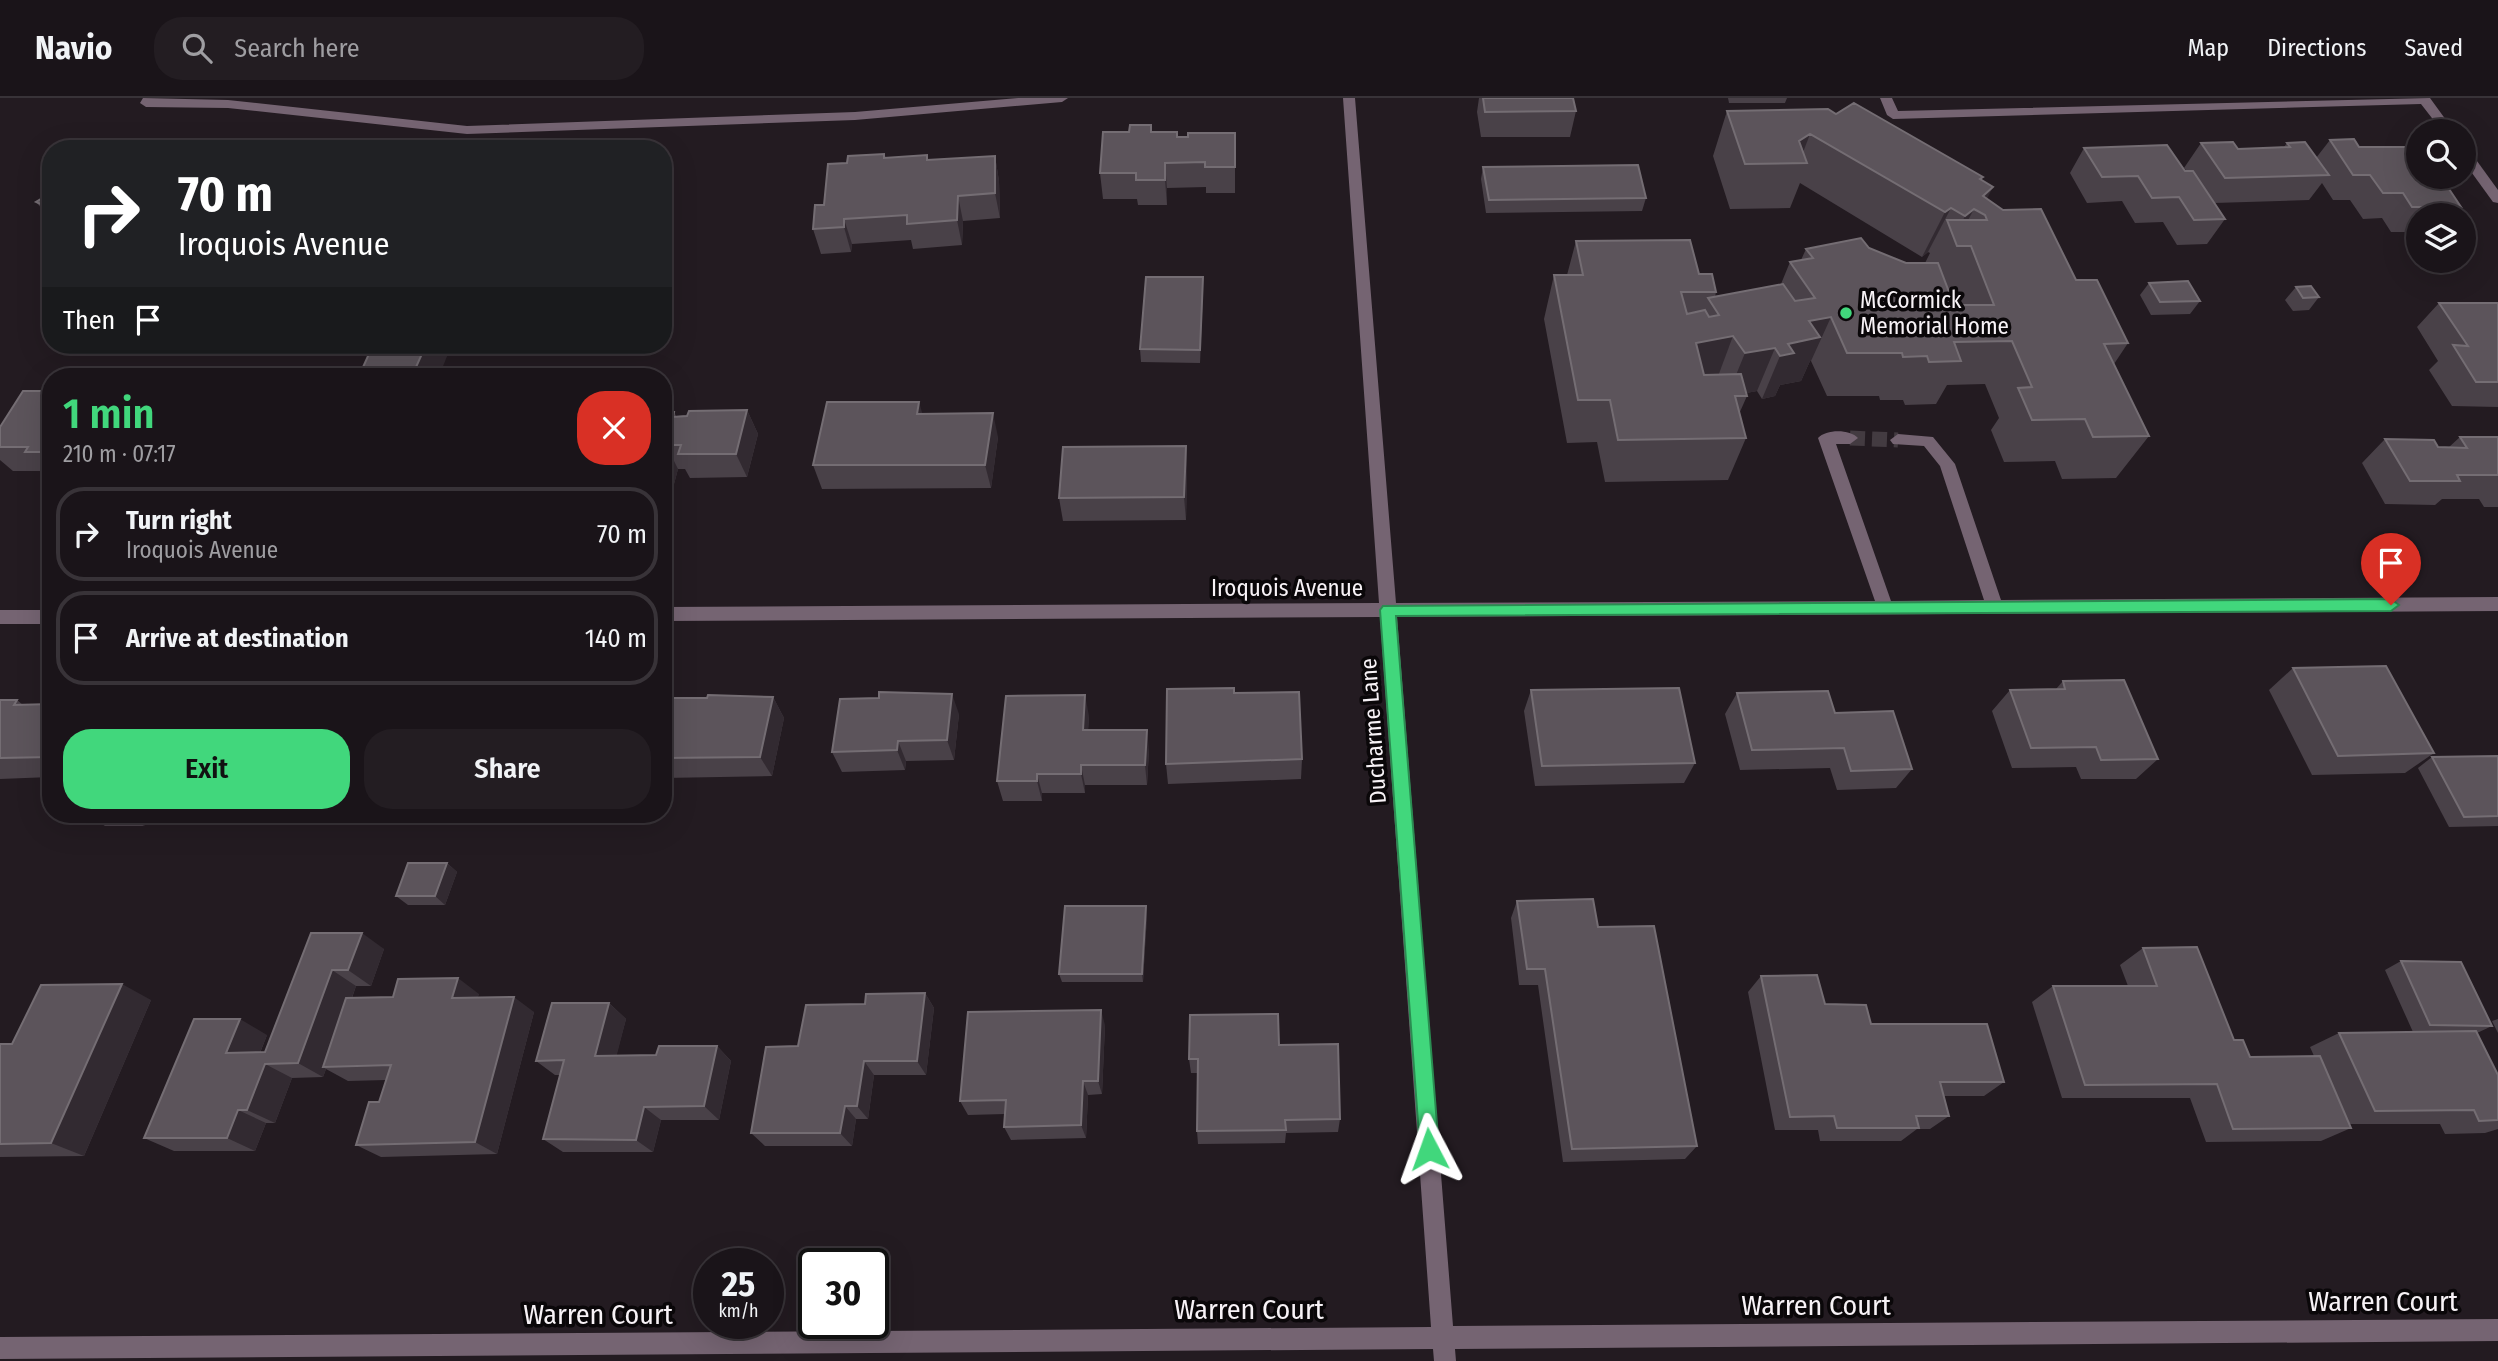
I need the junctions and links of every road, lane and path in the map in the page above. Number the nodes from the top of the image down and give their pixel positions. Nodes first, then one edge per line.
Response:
1 (150, 98) edge
2 (1062, 98) edge
3 (1349, 98) edge
4 (1886, 98) edge
5 (2424, 99) edge
6 (2439, 119) edge
7 (2476, 169) edge
8 (2498, 199) edge
9 (1850, 438) tunnel mouth
10 (1898, 440) tunnel mouth
11 (2498, 604) edge
12 (1885, 607) junction
13 (1995, 607) junction
14 (1388, 610) junction
15 (672, 614) edge
16 (0, 617) edge
17 (42, 617) edge
18 (2498, 1330) edge
19 (1443, 1338) junction
20 (0, 1349) edge
21 (1445, 1361) edge

1 - 2 street
3 - 14 street, Ducharme Lane
4 - 5 street
5 - 6 street
7 - 8 street
9 - 12 street
10 - 13 street
11 - 13 street, Iroquois Avenue
12 - 13 street, Iroquois Avenue
12 - 14 street, Iroquois Avenue
14 - 15 street, Iroquois Avenue
14 - 19 street, Ducharme Lane
16 - 17 street
18 - 19 street, Warren Court
19 - 20 street, Warren Court
19 - 21 street, Ducharme Lane

